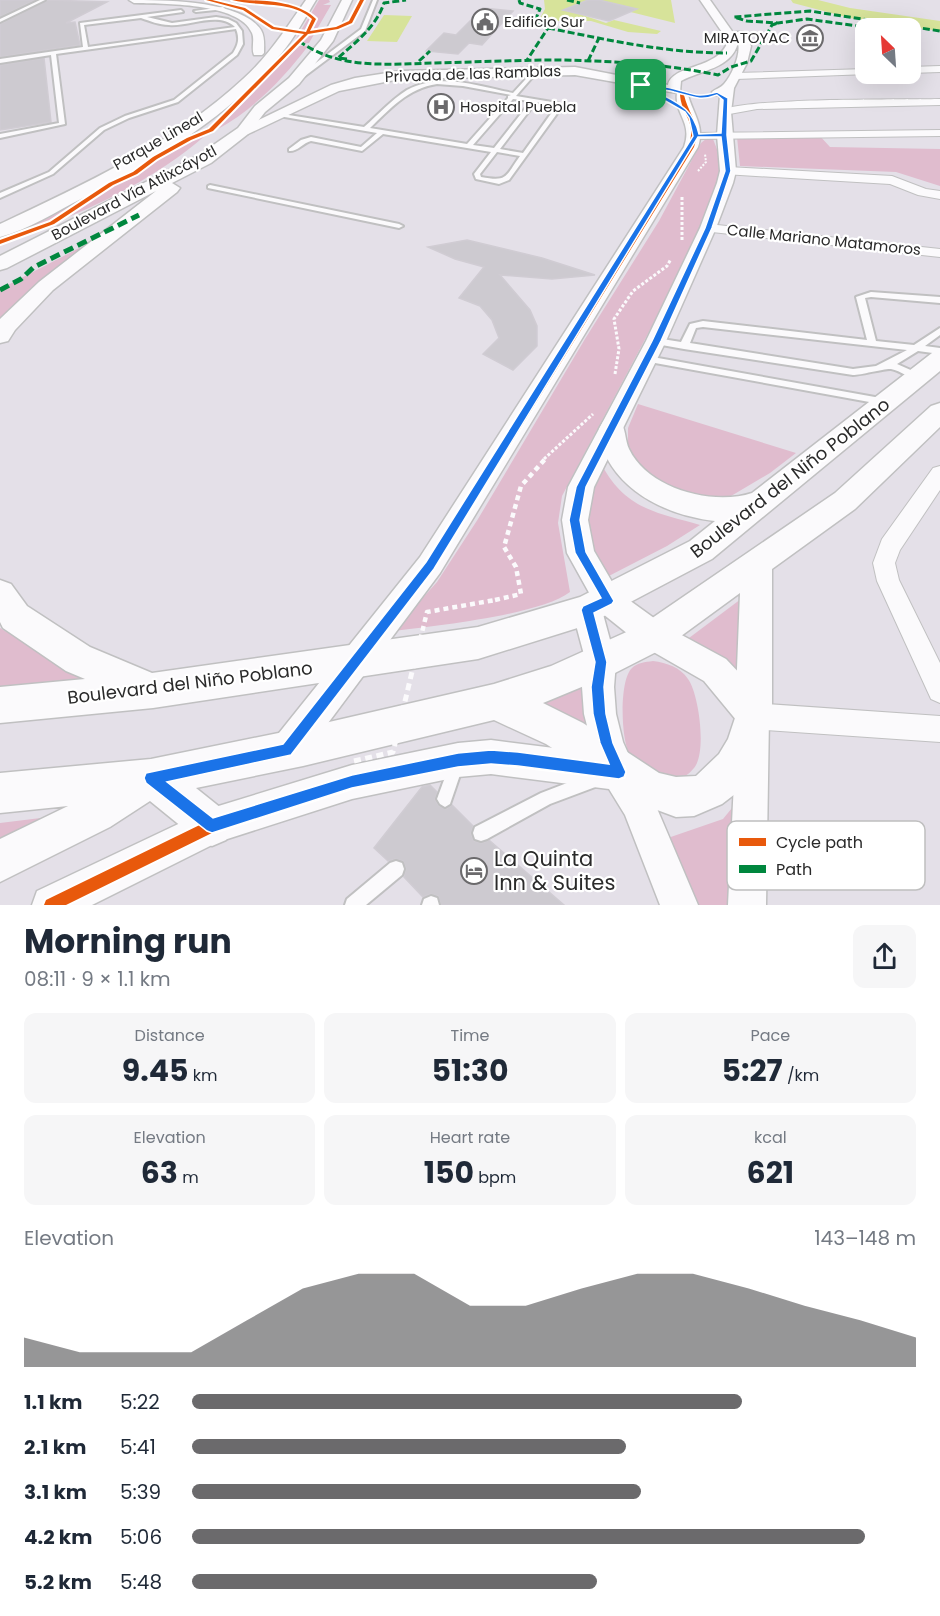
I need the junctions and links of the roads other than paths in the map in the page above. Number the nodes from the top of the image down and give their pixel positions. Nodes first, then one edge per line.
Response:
1 (43, 0) edge
2 (134, 0) edge
3 (298, 0) edge
4 (311, 0) edge
5 (322, 0) edge
6 (348, 0) edge
7 (375, 0) edge
8 (705, 0) edge
9 (716, 0) edge
10 (226, 9) junction
11 (194, 13) junction
12 (147, 18) junction
13 (0, 21) edge
14 (236, 26) junction
15 (205, 30) junction
16 (86, 49) junction
17 (53, 53) junction
18 (258, 53) junction
19 (0, 61) edge
20 (940, 69) edge
21 (921, 70) edge
22 (535, 71) junction
23 (855, 74) edge
24 (736, 76) junction
25 (294, 81) junction
26 (641, 85) junction
27 (218, 89) dead end
28 (757, 91) junction
29 (511, 96) junction
30 (535, 100) junction
31 (940, 102) edge
32 (199, 103) dead end
33 (705, 105) junction
34 (260, 109) junction
35 (276, 115) junction
36 (364, 129) junction
37 (243, 131) junction
38 (382, 132) junction
39 (940, 132) edge
40 (0, 136) edge
41 (469, 147) junction
42 (291, 150) dead end
43 (495, 151) junction
44 (524, 155) junction
45 (205, 159) junction
46 (728, 171) junction
47 (210, 187) dead end
48 (940, 195) edge
49 (0, 196) edge
50 (0, 214) edge
51 (399, 226) dead end
52 (708, 228) junction
53 (0, 231) edge
54 (940, 253) edge
55 (0, 264) edge
56 (940, 300) edge
57 (940, 331) edge
58 (0, 336) edge
59 (656, 341) junction
60 (873, 343) junction
61 (684, 346) junction
62 (940, 351) edge
63 (647, 359) junction
64 (925, 361) edge
65 (890, 366) junction
66 (887, 402) junction
67 (940, 412) edge
68 (605, 419) junction
69 (940, 474) edge
70 (776, 492) junction
71 (757, 563) junction
72 (0, 594) edge
73 (598, 605) junction
74 (654, 636) junction
75 (354, 662) junction
76 (601, 662) junction
77 (153, 690) junction
78 (940, 690) edge
79 (494, 702) junction
80 (0, 705) edge
81 (753, 716) junction
82 (940, 729) edge
83 (287, 750) junction
84 (458, 760) junction
85 (619, 772) junction
86 (151, 778) junction
87 (0, 793) edge
88 (445, 799) dead end
89 (750, 821) edge
90 (212, 826) junction
91 (481, 833) dead end
92 (0, 861) edge
93 (396, 869) dead end
94 (747, 890) edge
95 (51, 905) edge
96 (353, 905) edge
97 (680, 905) edge
98 (747, 905) edge

1 - 13 lane
2 - 10 street
3 - 18 main road
4 - 53 main road, Boulevard Vía Atlixcáyotl
5 - 34 main road
6 - 25 main road, Boulevard Vía Atlixcáyotl
7 - 25 lane
8 - 33 street
9 - 24 street
10 - 11 lane
10 - 11 lane
10 - 18 street
11 - 12 lane
11 - 12 lane
11 - 12 lane
11 - 14 lane
11 - 15 lane
12 - 16 lane
14 - 15 lane
14 - 49 lane
15 - 16 lane
16 - 17 lane
17 - 19 lane
17 - 40 lane
18 - 27 main road
20 - 21 street
22 - 26 street, Privada de las Ramblas
22 - 29 lane
22 - 35 street, Privada de las Ramblas
23 - 28 street
24 - 28 street
24 - 33 street
25 - 34 main road, Boulevard Vía Atlixcáyotl
26 - 33 street
26 - 33 street, Privada de las Ramblas
28 - 31 street
28 - 33 street
29 - 30 lane
29 - 36 lane
29 - 41 lane
30 - 43 lane
30 - 44 lane
32 - 50 main road
33 - 39 street
33 - 46 street
33 - 75 street
34 - 37 main road, Boulevard Vía Atlixcáyotl
35 - 36 lane
35 - 37 street, Privada de las Ramblas
36 - 38 lane
37 - 45 main road, Boulevard Vía Atlixcáyotl
38 - 41 lane
38 - 42 lane
41 - 43 lane
43 - 44 lane
43 - 44 lane
45 - 55 main road, Boulevard Vía Atlixcáyotl
45 - 58 main road
46 - 48 street
46 - 52 street
47 - 51 lane
52 - 54 street, Calle Mariano Matamoros
52 - 59 street
56 - 60 lane
57 - 64 lane
59 - 61 lane
59 - 63 street
60 - 61 lane
60 - 64 lane
61 - 65 lane
62 - 64 lane
63 - 66 lane
63 - 68 street
64 - 65 lane
64 - 65 lane
64 - 66 main road, Boulevard del Niño Poblano
66 - 70 main road, Boulevard del Niño Poblano
67 - 71 main road
68 - 70 main road
68 - 73 street
69 - 78 street
70 - 73 main road, Boulevard del Niño Poblano
71 - 74 main road
71 - 81 main road
72 - 77 main road
73 - 74 street
73 - 75 main road, Boulevard del Niño Poblano
73 - 76 street
74 - 76 main road
74 - 81 street
75 - 77 main road, Boulevard del Niño Poblano
75 - 83 street
76 - 79 main road
76 - 85 street
77 - 80 main road, Boulevard del Niño Poblano
79 - 83 main road
79 - 85 main road
81 - 82 street
81 - 85 main road
81 - 89 street
83 - 86 main road
84 - 85 street
84 - 88 lane
84 - 90 street
85 - 91 lane
85 - 97 street
86 - 87 main road
86 - 90 main road
86 - 92 main road
90 - 95 street
93 - 96 lane
94 - 98 street

